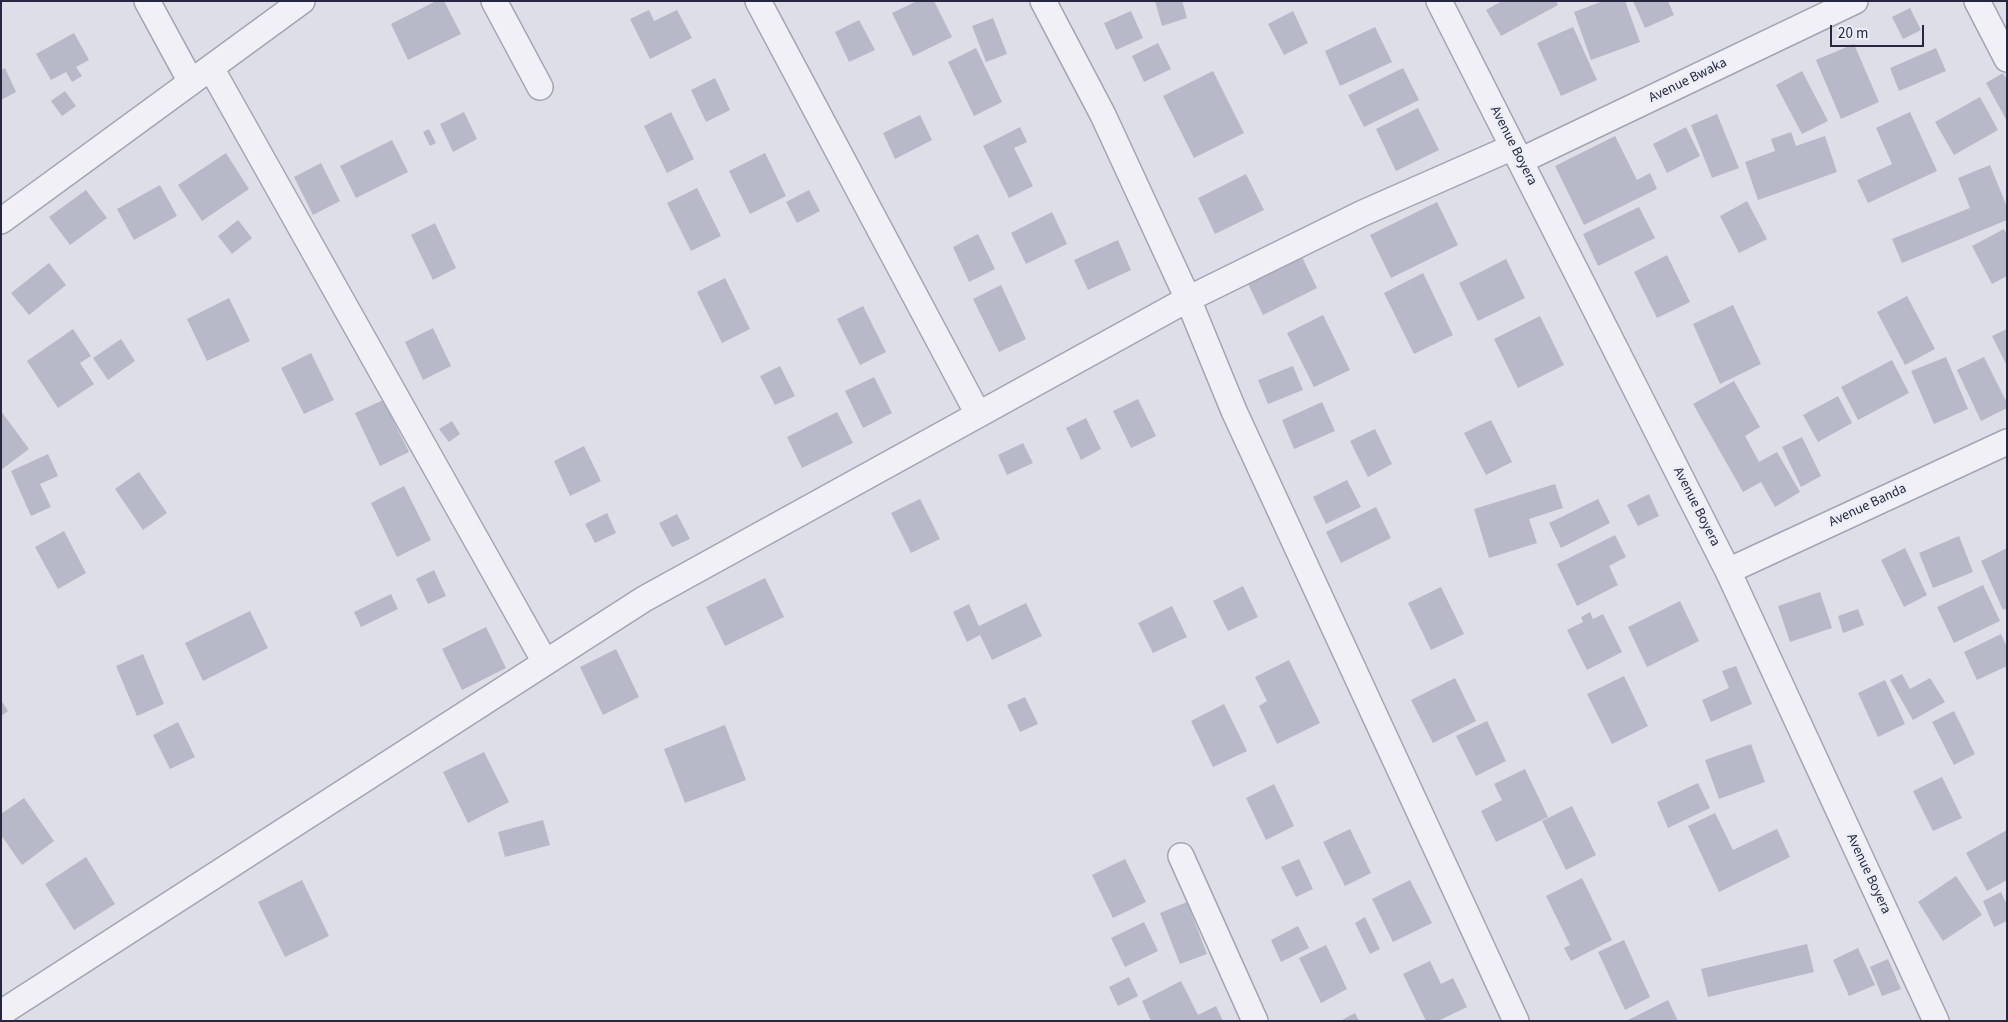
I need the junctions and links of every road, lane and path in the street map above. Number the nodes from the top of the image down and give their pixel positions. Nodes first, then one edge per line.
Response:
1 (147, 1) edge
2 (302, 1) edge
3 (494, 1) edge
4 (758, 1) edge
5 (1043, 1) edge
6 (1440, 1) edge
7 (1855, 1) edge
8 (1977, 1) edge
9 (2007, 59) edge
10 (201, 75) junction
11 (540, 87) dead end
12 (1517, 154) junction
13 (1, 221) edge
14 (1188, 298) junction
15 (978, 414) junction
16 (2007, 442) edge
17 (1728, 571) junction
18 (546, 662) junction
19 (1181, 856) dead end
20 (1, 1013) edge
21 (1255, 1021) edge
22 (1516, 1021) edge
23 (1936, 1021) edge

1 - 10 street
2 - 10 street
3 - 11 street
4 - 15 street
5 - 14 street
6 - 12 street, Avenue Boyera
7 - 12 street, Avenue Bwaka
8 - 9 street
10 - 13 street
10 - 18 street
12 - 14 street, Avenue Bwaka
12 - 17 street, Avenue Boyera
14 - 15 street, Avenue Bwaka
14 - 22 street
15 - 18 street, Avenue Bwaka
16 - 17 street, Avenue Banda
17 - 23 street, Avenue Boyera
18 - 20 street, Avenue Bwaka
19 - 21 street

